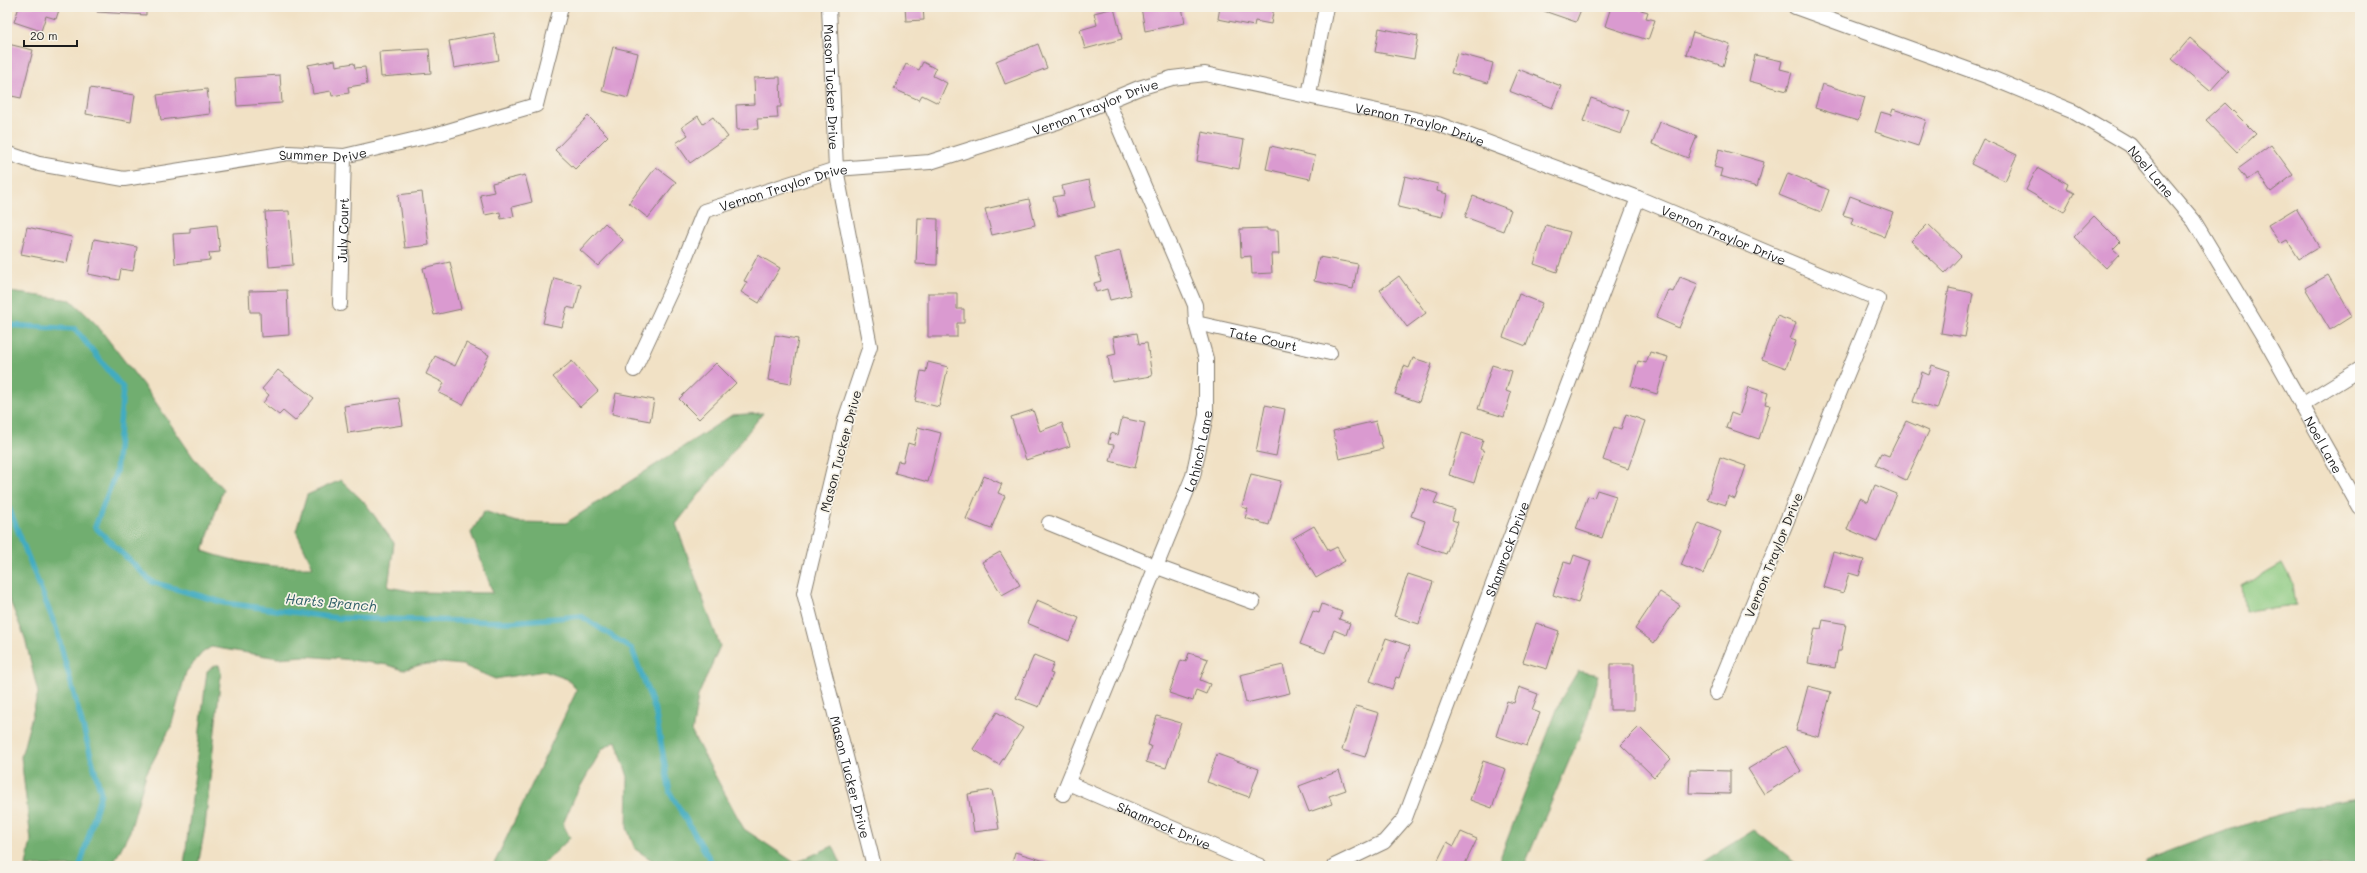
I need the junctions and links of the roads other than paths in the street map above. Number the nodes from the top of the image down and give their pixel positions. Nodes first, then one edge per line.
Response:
1 (561, 7) edge
2 (829, 7) edge
3 (1326, 7) edge
4 (1795, 7) edge
5 (1309, 95) junction
6 (1108, 102) junction
7 (7, 153) edge
8 (344, 156) junction
9 (836, 169) junction
10 (1638, 198) junction
11 (340, 304) dead end
12 (1196, 323) junction
13 (1330, 353) dead end
14 (2360, 369) edge
15 (634, 370) dead end
16 (2302, 405) junction
17 (2360, 508) edge
18 (1049, 523) dead end
19 (1157, 566) junction
20 (1253, 602) dead end
21 (1716, 693) dead end
22 (1065, 789) joint
23 (874, 866) edge
24 (1260, 866) edge
25 (1334, 866) edge

1 - 8 street, Summer Drive
2 - 9 street, Mason Tucker Drive
3 - 5 street
4 - 16 street, Noel Lane
5 - 6 street, Vernon Traylor Drive
5 - 10 street, Vernon Traylor Drive
6 - 9 street, Vernon Traylor Drive
6 - 12 street, Lahinch Lane
7 - 8 street, Summer Drive
8 - 11 street, July Court
9 - 15 street, Vernon Traylor Drive
9 - 23 street, Mason Tucker Drive
10 - 21 street, Vernon Traylor Drive
10 - 25 street, Shamrock Drive
12 - 13 street, Tate Court
12 - 19 street, Lahinch Lane
14 - 16 street
16 - 17 street, Noel Lane
18 - 19 street
19 - 20 street
19 - 22 street, Lahinch Lane
22 - 24 street, Shamrock Drive

